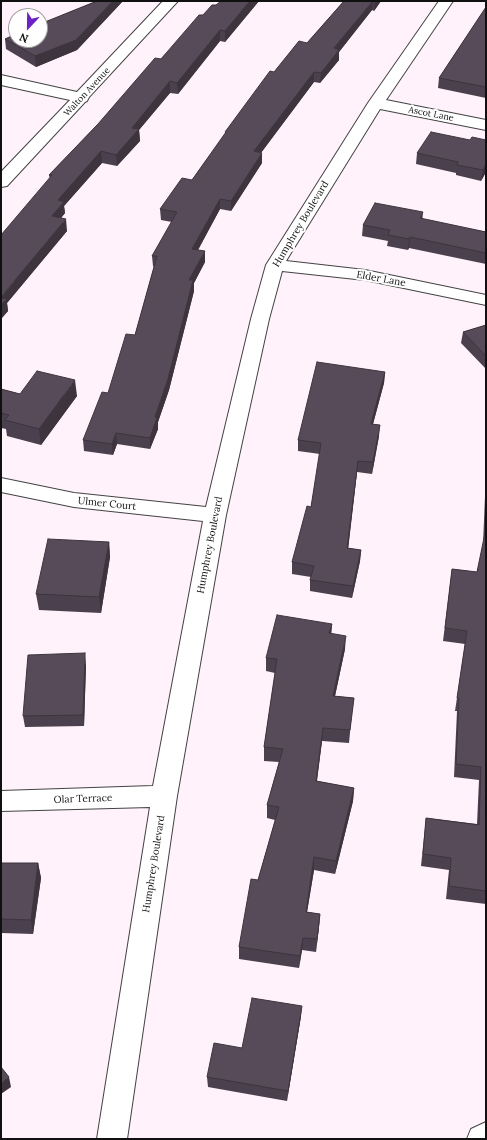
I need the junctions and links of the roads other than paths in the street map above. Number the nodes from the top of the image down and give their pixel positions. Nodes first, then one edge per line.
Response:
1 (171, 1) edge
2 (446, 1) edge
3 (1, 80) edge
4 (82, 98) junction
5 (376, 103) junction
6 (486, 125) edge
7 (1, 182) edge
8 (275, 266) junction
9 (486, 300) edge
10 (1, 486) edge
11 (215, 515) junction
12 (164, 796) junction
13 (1, 801) edge
14 (486, 1137) edge
15 (112, 1139) edge
16 (482, 1139) edge

1 - 4 street, Walton Avenue
2 - 5 street, Humphrey Boulevard
3 - 4 street
4 - 7 street, Walton Avenue
5 - 6 street, Ascot Lane
5 - 8 street, Humphrey Boulevard
8 - 9 street, Elder Lane
8 - 11 street, Humphrey Boulevard
10 - 11 street, Ulmer Court
11 - 12 street, Humphrey Boulevard
12 - 13 street, Olar Terrace
12 - 15 street, Humphrey Boulevard
14 - 16 street

